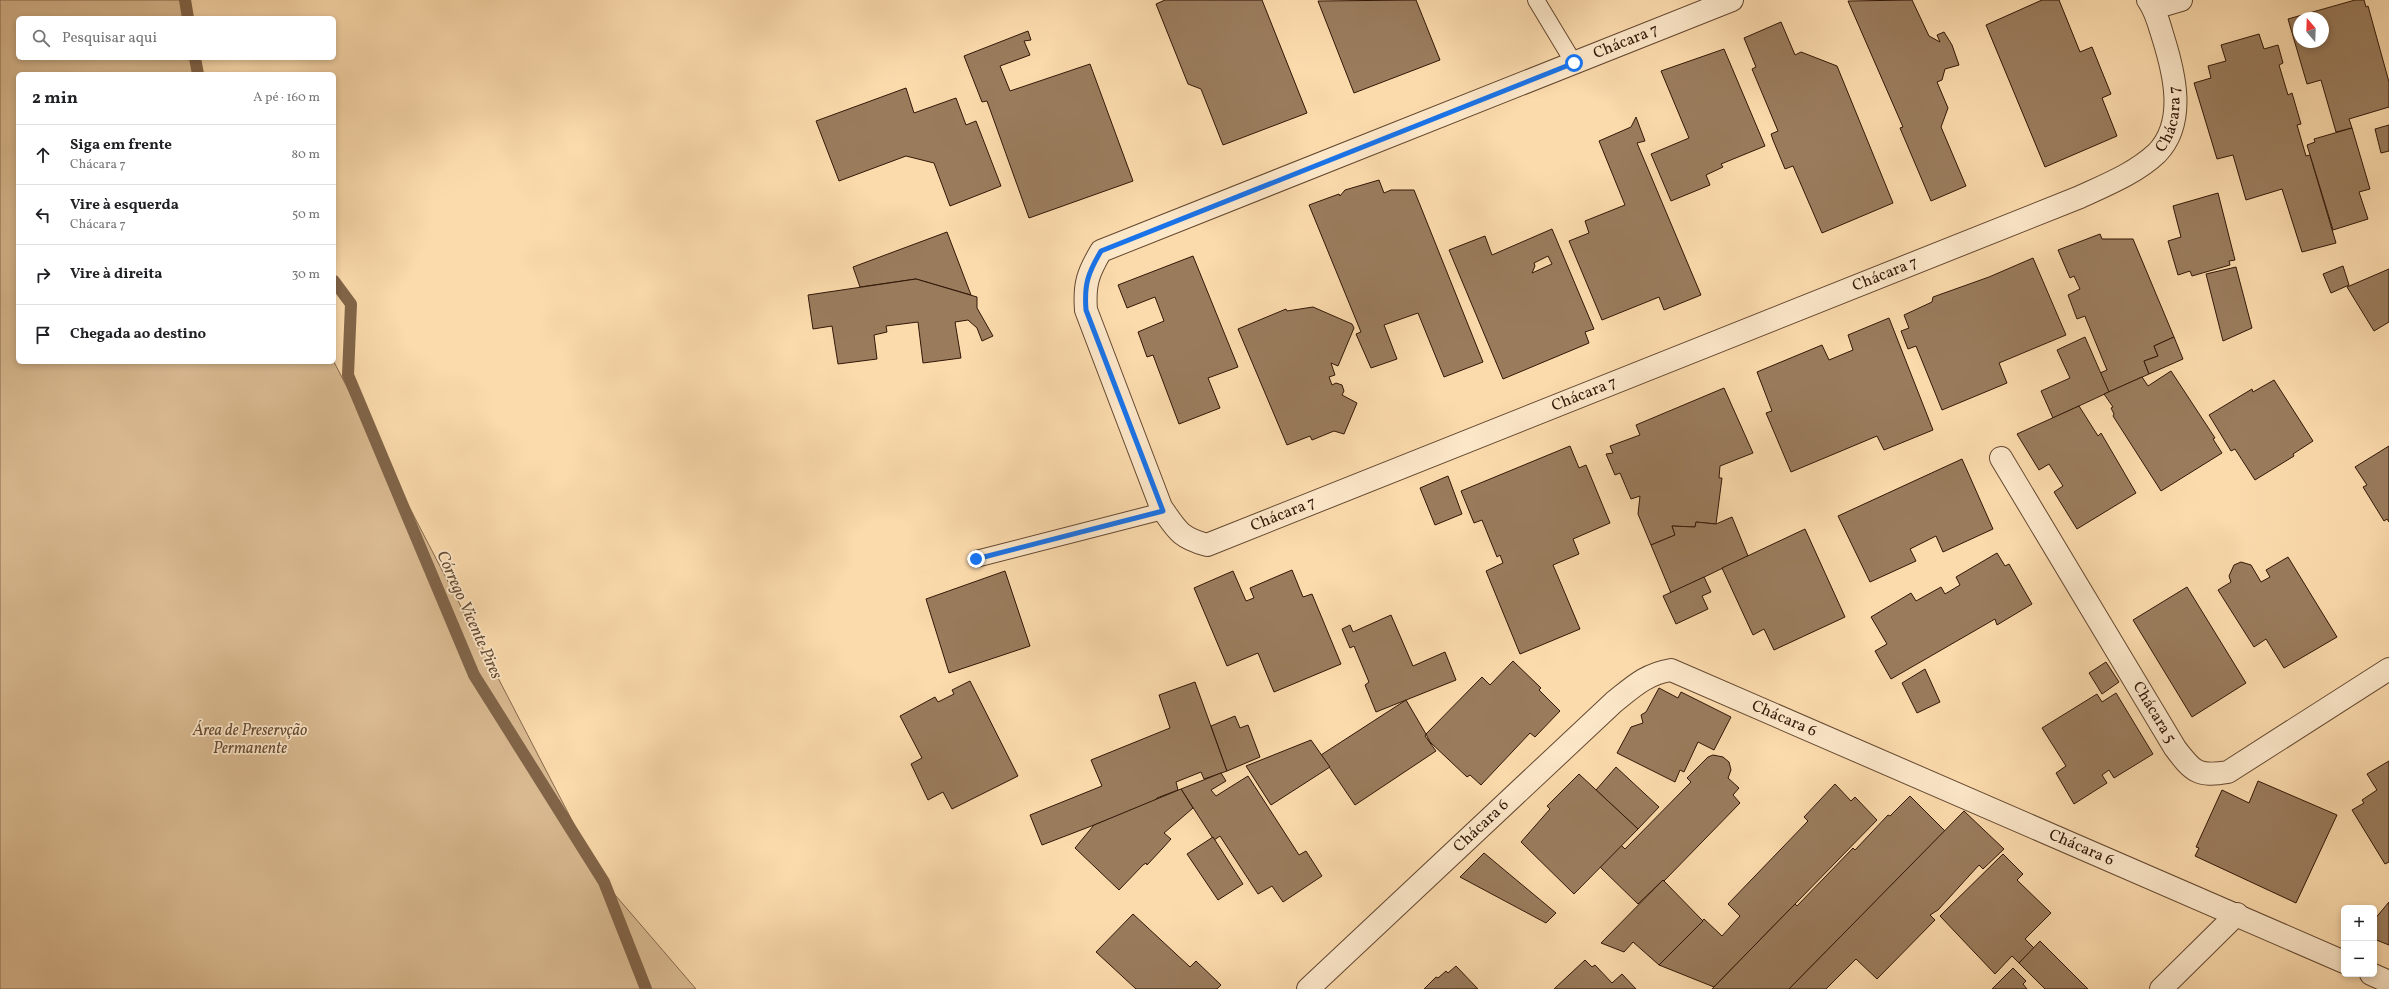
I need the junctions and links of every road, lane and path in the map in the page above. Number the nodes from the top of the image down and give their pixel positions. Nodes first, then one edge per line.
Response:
1 (1536, 0) edge
2 (1732, 0) edge
3 (2181, 0) edge
4 (2151, 4) edge
5 (1574, 63) junction
6 (2001, 458) dead end
7 (1163, 511) junction
8 (976, 559) dead end
9 (2389, 669) edge
10 (2237, 914) junction
11 (2341, 961) edge
12 (2377, 977) edge
13 (2389, 982) edge
14 (1308, 989) edge
15 (2161, 989) edge

1 - 5 lane
2 - 5 street, Chácara 7
3 - 4 street, Chácara 7
4 - 7 street, Chácara 7
5 - 7 street, Chácara 7
6 - 9 street, Chácara 5
7 - 8 lane
10 - 11 street, Chácara 6
10 - 14 street, Chácara 6
10 - 15 street
12 - 13 street

